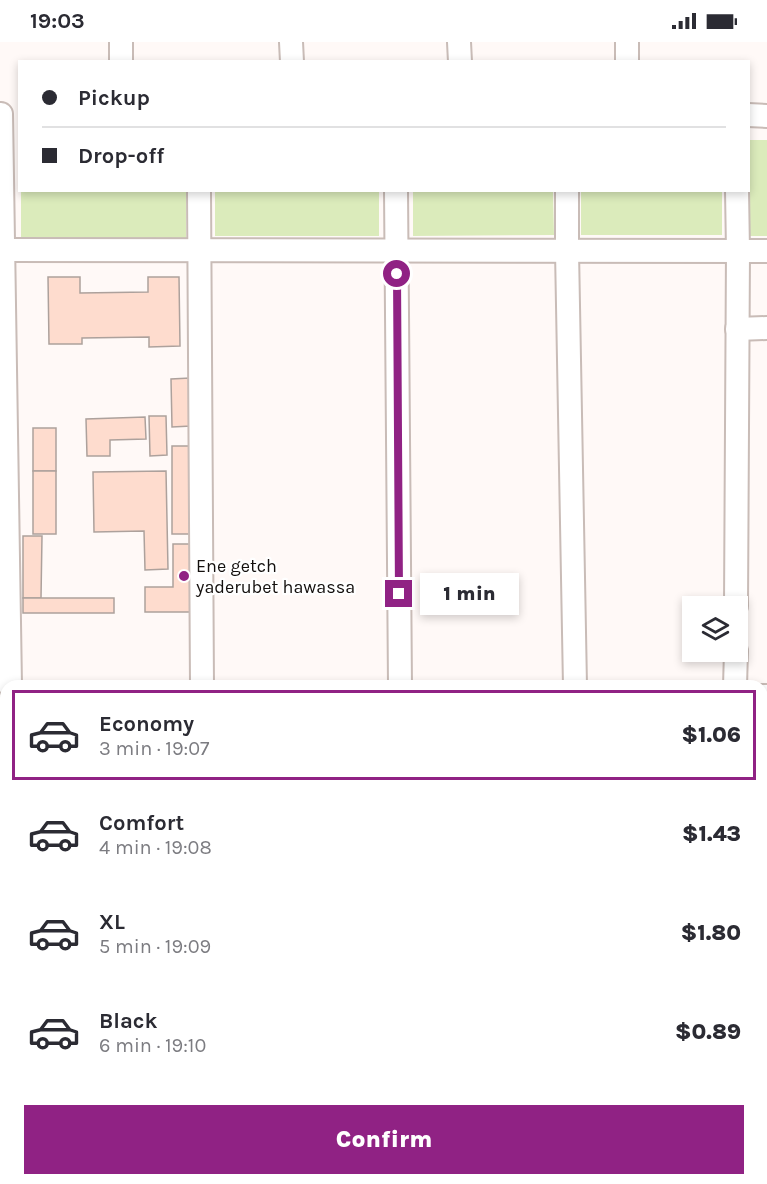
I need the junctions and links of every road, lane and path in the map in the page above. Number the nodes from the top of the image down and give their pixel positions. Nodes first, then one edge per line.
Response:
1 (121, 42) edge
2 (291, 42) edge
3 (459, 42) edge
4 (627, 42) edge
5 (121, 60) edge
6 (292, 60) edge
7 (460, 60) edge
8 (627, 60) edge
9 (7, 114) edge
10 (750, 116) edge
11 (767, 116) edge
12 (200, 192) edge
13 (396, 192) edge
14 (567, 192) edge
15 (737, 192) edge
16 (2, 250) edge
17 (199, 251) junction
18 (396, 251) junction
19 (567, 251) junction
20 (738, 251) junction
21 (767, 251) edge
22 (767, 328) edge
23 (737, 329) junction
24 (736, 596) edge
25 (736, 662) edge
26 (10, 680) edge
27 (202, 680) edge
28 (400, 680) edge
29 (575, 680) edge
30 (735, 680) edge

1 - 5 street
2 - 6 street
3 - 7 street
4 - 8 street
9 - 16 street
10 - 11 street
12 - 17 street
13 - 18 street
14 - 19 street
15 - 20 street
16 - 17 street
16 - 26 street
17 - 18 street
17 - 27 street
18 - 19 street
18 - 28 street
19 - 20 street
19 - 29 street
20 - 21 street
20 - 23 street
22 - 23 street
23 - 24 street
25 - 30 street

